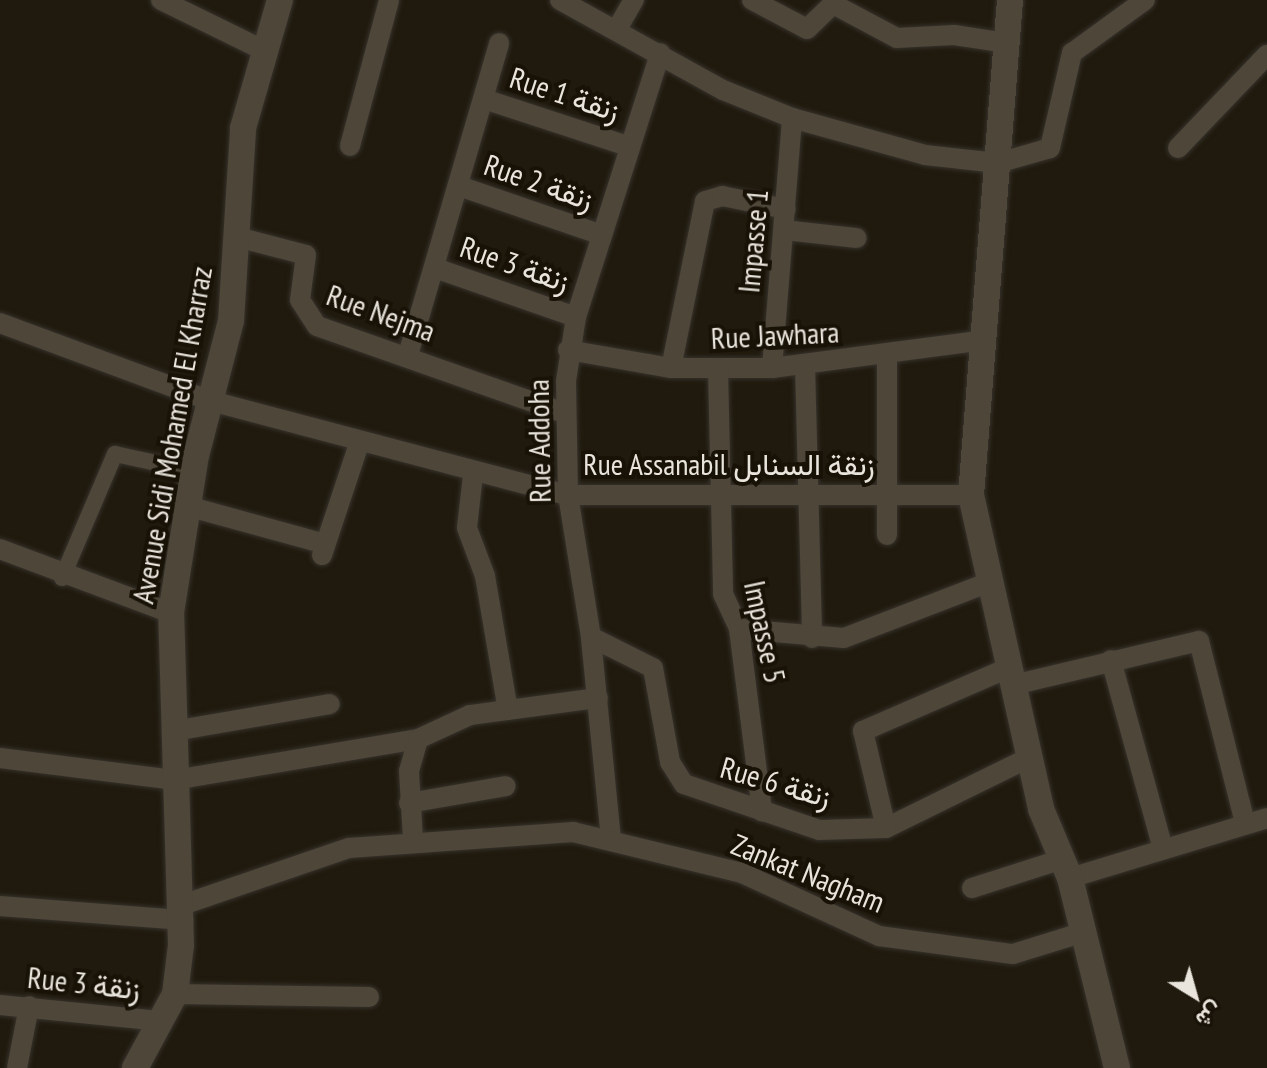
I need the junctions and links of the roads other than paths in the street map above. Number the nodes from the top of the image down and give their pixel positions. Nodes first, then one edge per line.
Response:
1 (161, 0) edge
2 (280, 0) edge
3 (389, 0) edge
4 (560, 0) edge
5 (634, 0) edge
6 (752, 0) edge
7 (1010, 0) edge
8 (1145, 0) edge
9 (834, 2) edge
10 (617, 29) junction
11 (499, 43) dead end
12 (1007, 43) junction
13 (261, 49) junction
14 (660, 53) junction
15 (1267, 55) edge
16 (484, 99) junction
17 (792, 118) junction
18 (350, 146) dead end
19 (628, 146) junction
20 (1178, 148) dead end
21 (998, 163) junction
22 (459, 186) junction
23 (786, 209) junction
24 (784, 230) junction
25 (599, 234) junction
26 (237, 237) junction
27 (857, 238) dead end
28 (435, 268) junction
29 (576, 317) junction
30 (0, 323) edge
31 (986, 340) junction
32 (568, 350) junction
33 (408, 355) junction
34 (887, 357) junction
35 (805, 365) junction
36 (671, 368) junction
37 (718, 368) junction
38 (772, 368) junction
39 (211, 401) junction
40 (564, 413) junction
41 (360, 441) junction
42 (193, 471) junction
43 (473, 475) junction
44 (808, 493) junction
45 (886, 493) junction
46 (721, 494) junction
47 (568, 495) junction
48 (971, 495) junction
49 (187, 506) junction
50 (887, 535) dead end
51 (0, 549) edge
52 (62, 578) junction
53 (987, 583) junction
54 (171, 613) junction
55 (739, 629) junction
56 (591, 637) junction
57 (812, 638) junction
58 (1111, 660) junction
59 (1012, 676) junction
60 (598, 698) junction
61 (330, 704) dead end
62 (508, 710) junction
63 (174, 731) junction
64 (418, 739) junction
65 (0, 758) edge
66 (1028, 758) junction
67 (174, 780) junction
68 (506, 786) dead end
69 (409, 803) junction
70 (762, 812) junction
71 (1267, 818) edge
72 (1245, 823) junction
73 (886, 828) junction
74 (413, 839) junction
75 (611, 839) junction
76 (1162, 845) junction
77 (1066, 869) junction
78 (972, 888) dead end
79 (0, 906) edge
80 (184, 912) junction
81 (1084, 932) junction
82 (175, 994) junction
83 (369, 997) dead end
84 (0, 1005) edge
85 (29, 1006) junction
86 (161, 1021) junction
87 (17, 1068) edge
88 (135, 1068) edge
89 (1117, 1068) edge

1 - 13 street
2 - 13 street, Avenue Sidi Mohamed El Kharraz
3 - 18 street
4 - 10 street
5 - 10 street
6 - 9 street
7 - 12 street
8 - 21 street
9 - 12 street
10 - 14 street
11 - 16 street
12 - 21 street
13 - 26 street, Avenue Sidi Mohamed El Kharraz
14 - 17 street
14 - 19 street, Rue Addoha
15 - 20 street
16 - 19 street, Rue 1 زنقة
16 - 22 street
17 - 21 street
17 - 23 street, Impasse 1
19 - 25 street, Rue Addoha
21 - 31 street
22 - 25 street, Rue 2 زنقة
22 - 28 street
23 - 24 street, Impasse 1
23 - 36 street
24 - 27 street
24 - 38 street, Impasse 1
25 - 29 street, Rue Addoha
26 - 33 street, Rue Nejma
26 - 39 street, Avenue Sidi Mohamed El Kharraz
28 - 29 street, Rue 3 زنقة
28 - 33 street
29 - 32 street, Rue Addoha
30 - 39 street, Rue Assanabil زنقة السنابل
31 - 34 street, Rue Jawhara
31 - 48 street
32 - 36 street, Rue Jawhara
32 - 40 street, Rue Addoha
33 - 40 street, Rue Nejma
34 - 35 street, Rue Jawhara
34 - 45 street
35 - 38 street, Rue Jawhara
35 - 44 street
36 - 37 street, Rue Jawhara
37 - 38 street, Rue Jawhara
37 - 46 street, Impasse 5
39 - 41 street, Rue Assanabil زنقة السنابل
39 - 42 street, Avenue Sidi Mohamed El Kharraz
40 - 47 street, Rue Addoha
41 - 43 street, Rue Assanabil زنقة السنابل
41 - 49 street
42 - 49 street, Avenue Sidi Mohamed El Kharraz
42 - 52 street
43 - 47 street, Rue Assanabil زنقة السنابل
43 - 62 street
44 - 45 street, Rue Assanabil زنقة السنابل
44 - 46 street, Rue Assanabil زنقة السنابل
44 - 57 street
45 - 48 street, Rue Assanabil زنقة السنابل
45 - 50 street
46 - 47 street, Rue Assanabil زنقة السنابل
46 - 55 street, Impasse 5
47 - 56 street, Rue Addoha
48 - 53 street
49 - 54 street, Avenue Sidi Mohamed El Kharraz
51 - 52 street
52 - 54 street
53 - 57 street
53 - 59 street
54 - 63 street, Avenue Sidi Mohamed El Kharraz
55 - 57 street
55 - 70 street, Impasse 5
56 - 60 street, Rue Addoha
56 - 70 street, Rue 6 زنقة
58 - 59 street
58 - 72 street
58 - 76 street
59 - 66 street
59 - 73 street
60 - 62 street
60 - 75 street, Rue Addoha
61 - 63 street
62 - 64 street
63 - 67 street, Avenue Sidi Mohamed El Kharraz
64 - 67 street
64 - 69 street
65 - 67 street
66 - 73 street, Rue 6 زنقة
66 - 77 street
67 - 80 street, Avenue Sidi Mohamed El Kharraz
68 - 69 street
69 - 74 street
70 - 73 street, Rue 6 زنقة
71 - 72 street
72 - 76 street
74 - 75 street, Zankat Nagham
74 - 80 street, Zankat Nagham
75 - 81 street, Zankat Nagham
76 - 77 street
77 - 78 street
77 - 81 street
79 - 80 street
80 - 82 street, Avenue Sidi Mohamed El Kharraz
81 - 89 street
82 - 83 street
82 - 86 street, Avenue Sidi Mohamed El Kharraz
84 - 85 street, Rue 3 زنقة
85 - 86 street, Rue 3 زنقة
85 - 87 street
86 - 88 street, Avenue Sidi Mohamed El Kharraz

